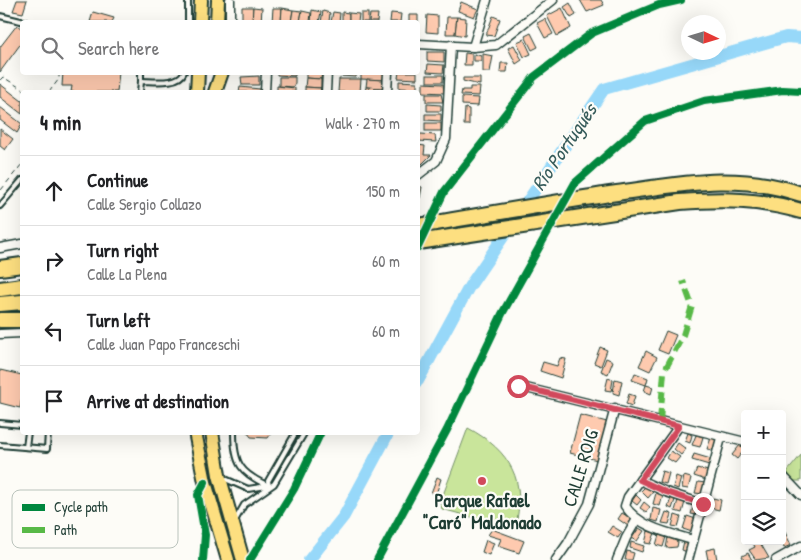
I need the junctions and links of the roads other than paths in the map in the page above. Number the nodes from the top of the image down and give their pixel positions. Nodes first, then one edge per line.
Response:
1 (188, 0) edge
2 (201, 0) edge
3 (218, 0) edge
4 (230, 0) edge
5 (487, 0) edge
6 (553, 0) edge
7 (0, 16) edge
8 (188, 20) edge
9 (200, 20) edge
10 (217, 20) edge
11 (230, 20) edge
12 (20, 21) edge
13 (420, 44) edge
14 (451, 46) junction
15 (473, 47) junction
16 (141, 75) edge
17 (183, 75) edge
18 (198, 75) edge
19 (215, 75) edge
20 (221, 75) edge
21 (266, 75) edge
22 (327, 75) edge
23 (388, 75) edge
24 (141, 81) junction
25 (140, 90) edge
26 (196, 90) edge
27 (215, 90) edge
28 (216, 90) edge
29 (265, 90) edge
30 (326, 90) edge
31 (387, 90) edge
32 (420, 173) edge
33 (20, 182) edge
34 (772, 186) junction
35 (801, 188) edge
36 (801, 194) edge
37 (750, 200) junction
38 (0, 206) edge
39 (801, 211) edge
40 (420, 218) edge
41 (801, 220) edge
42 (445, 222) junction
43 (420, 226) edge
44 (420, 242) edge
45 (20, 244) edge
46 (0, 248) edge
47 (20, 265) edge
48 (0, 268) edge
49 (20, 286) edge
50 (0, 289) edge
51 (20, 302) edge
52 (0, 304) edge
53 (0, 320) edge
54 (20, 320) edge
55 (20, 333) edge
56 (0, 334) edge
57 (518, 386) dead end
58 (615, 408) junction
59 (0, 423) edge
60 (20, 425) edge
61 (679, 426) junction
62 (28, 435) edge
63 (48, 435) edge
64 (196, 435) edge
65 (212, 435) edge
66 (234, 435) edge
67 (294, 435) edge
68 (303, 435) edge
69 (721, 438) junction
70 (741, 441) edge
71 (0, 445) edge
72 (26, 447) junction
73 (219, 475) junction
74 (786, 479) edge
75 (640, 480) junction
76 (269, 486) junction
77 (801, 495) edge
78 (703, 504) junction
79 (637, 519) junction
80 (233, 526) junction
81 (693, 540) junction
82 (801, 546) edge
83 (241, 556) edge
84 (228, 560) edge
85 (556, 560) edge
86 (617, 560) edge
87 (688, 560) edge
88 (776, 560) edge

1 - 8 lane
2 - 9 highway
3 - 10 highway
4 - 11 street
5 - 15 street
6 - 15 street
7 - 12 lane
13 - 14 street
14 - 15 street
14 - 32 street
16 - 24 lane
17 - 24 lane
18 - 26 highway
19 - 27 highway
20 - 28 highway
21 - 29 street
22 - 30 street
23 - 31 street
24 - 25 lane
33 - 38 lane
34 - 35 highway
34 - 36 highway
34 - 42 highway
37 - 39 highway
37 - 41 highway
37 - 44 highway
40 - 42 highway
42 - 43 highway
45 - 46 street
47 - 48 highway
49 - 50 highway
51 - 52 highway
53 - 54 highway
55 - 56 street
57 - 58 street
58 - 61 street
58 - 85 street, CALLE ROIG
59 - 60 lane
61 - 69 street
61 - 75 street
62 - 72 lane
63 - 72 lane
64 - 84 highway
65 - 73 highway
66 - 76 lane
67 - 76 lane
68 - 76 lane
69 - 70 street
69 - 78 street
71 - 72 lane
73 - 76 lane
73 - 80 highway
74 - 77 street
75 - 78 street
75 - 79 street
76 - 80 lane
78 - 81 street
79 - 81 street
79 - 86 street
80 - 83 highway
81 - 87 street
82 - 88 street

